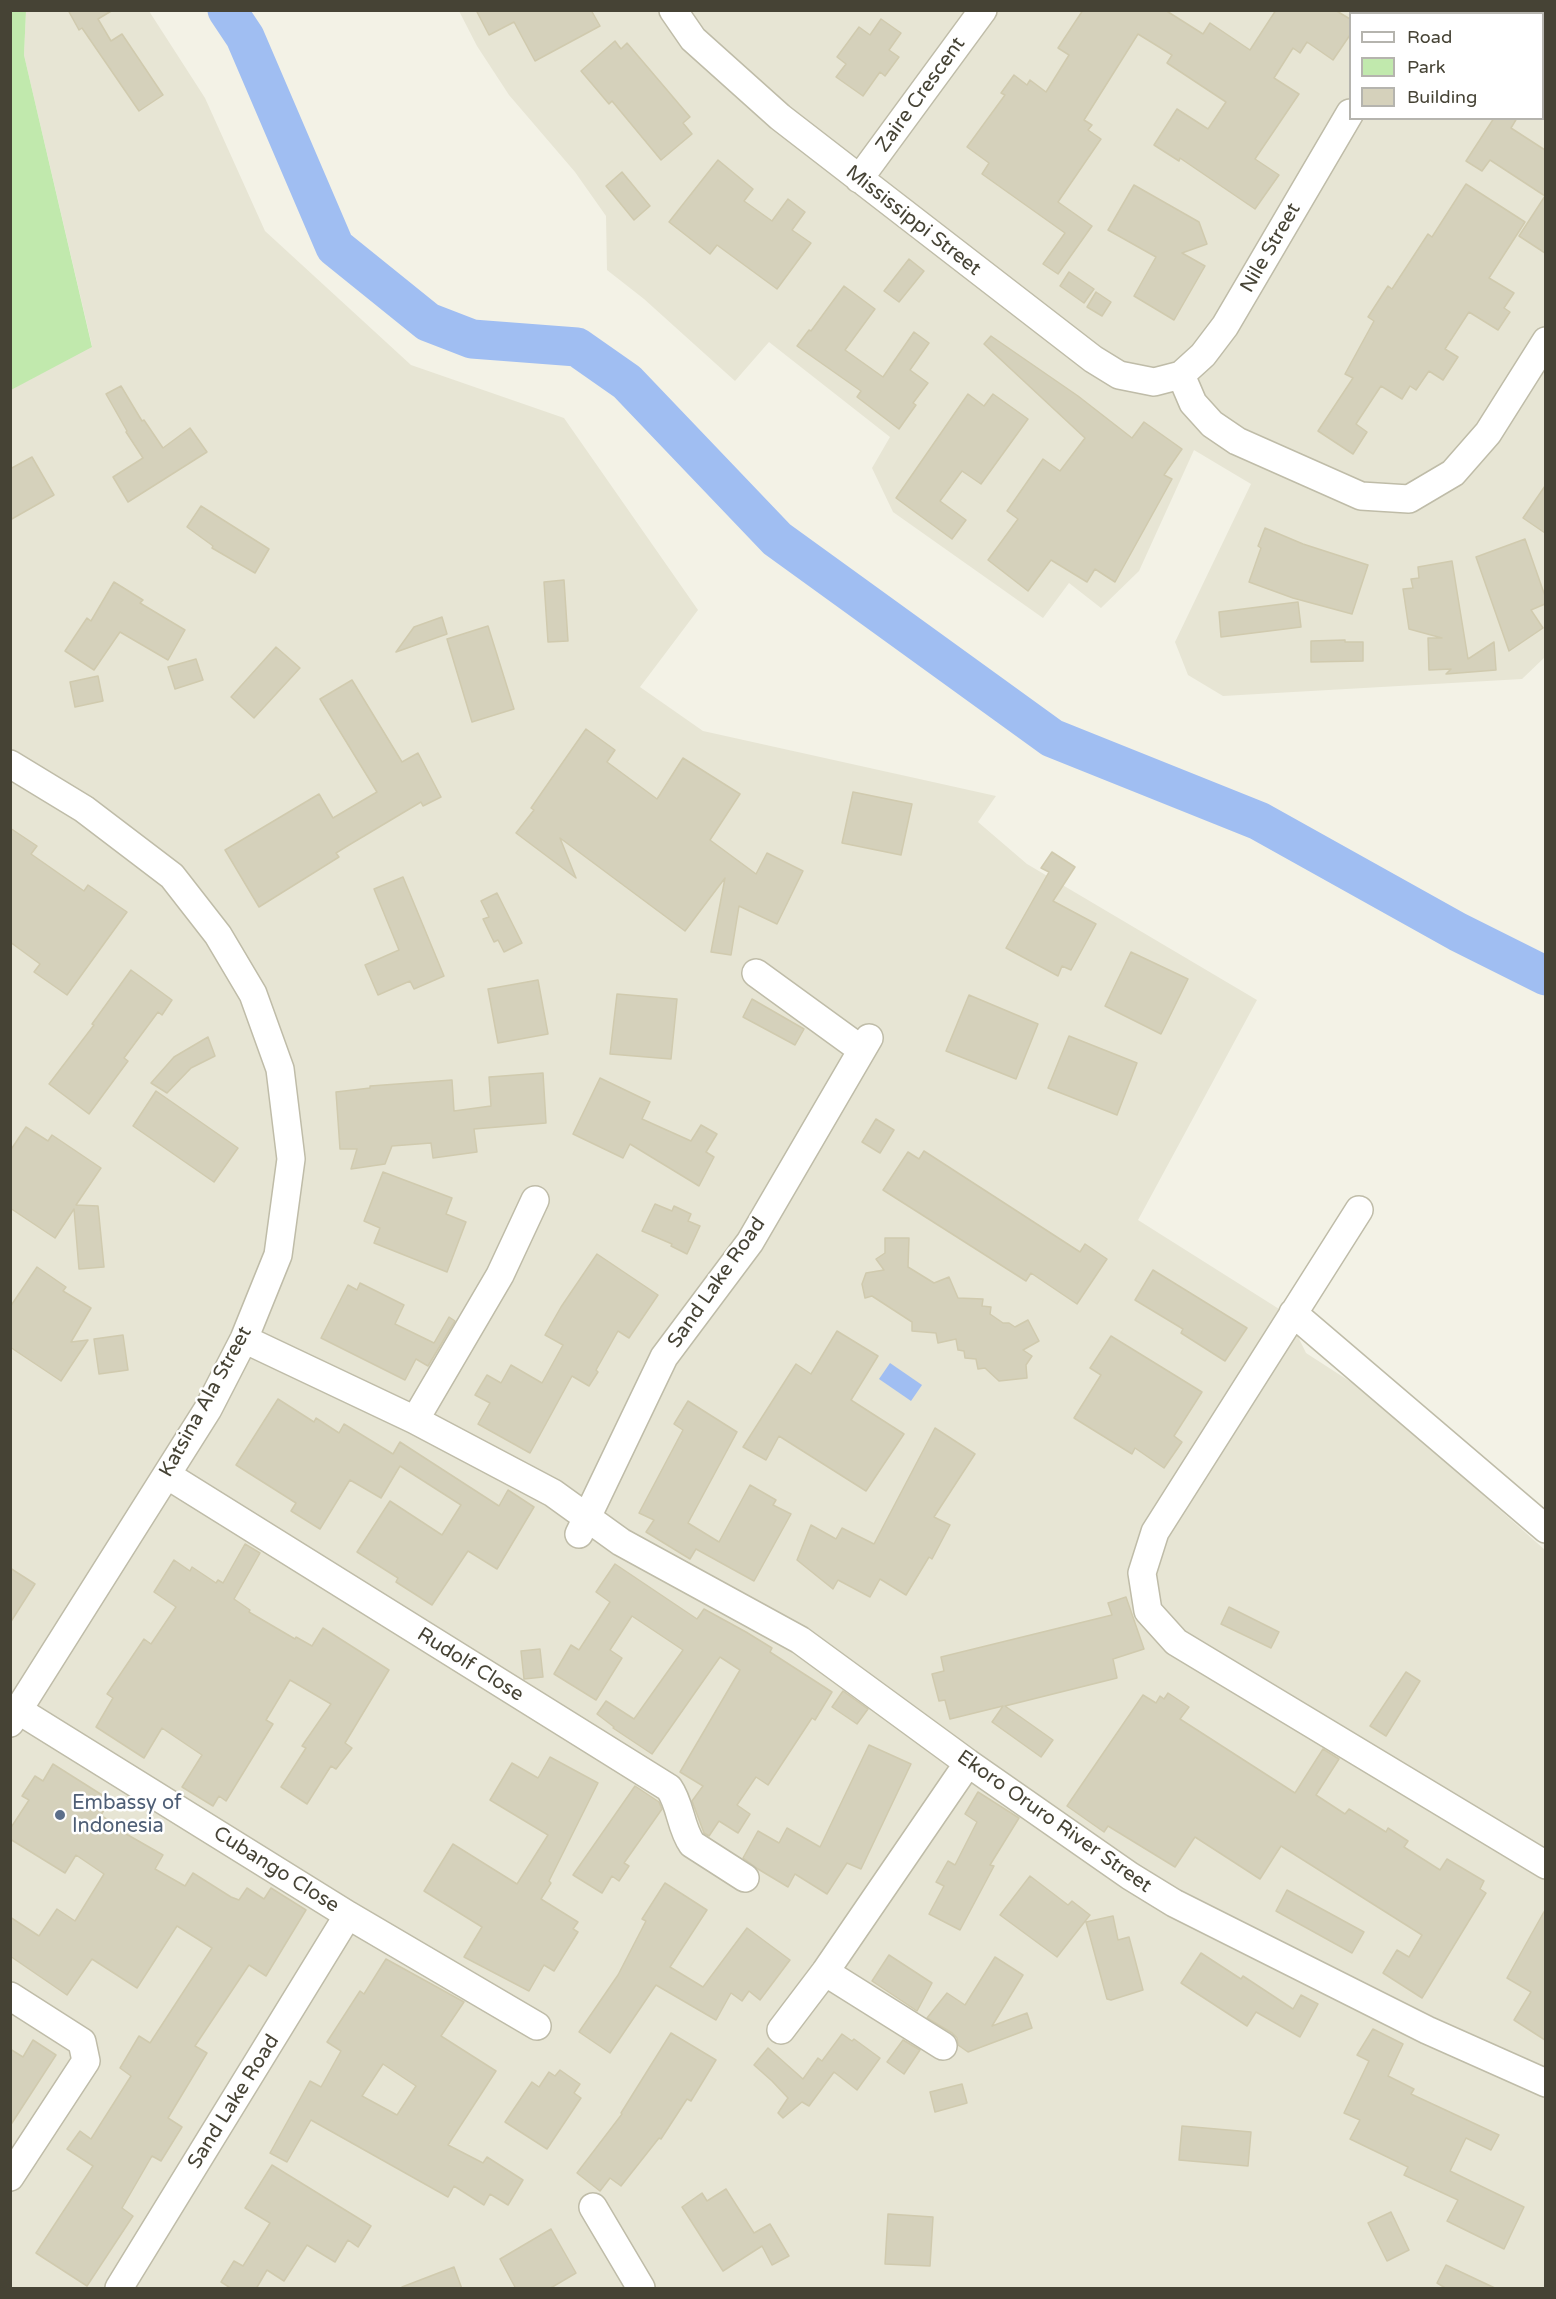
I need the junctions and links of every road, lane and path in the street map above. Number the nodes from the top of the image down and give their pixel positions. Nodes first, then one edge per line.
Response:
1 (673, 10) edge
2 (983, 10) edge
3 (1349, 114) edge
4 (859, 179) junction
5 (1545, 341) edge
6 (1181, 375) junction
7 (10, 764) edge
8 (756, 973) dead end
9 (535, 1200) dead end
10 (1359, 1210) dead end
11 (1293, 1313) junction
12 (244, 1339) junction
13 (416, 1420) junction
14 (167, 1475) junction
15 (584, 1527) junction
16 (1545, 1529) edge
17 (14, 1717) edge
18 (968, 1763) junction
19 (1545, 1865) edge
20 (745, 1878) dead end
21 (348, 1915) junction
22 (825, 1972) junction
23 (10, 1996) edge
24 (537, 2026) dead end
25 (781, 2030) dead end
26 (943, 2046) dead end
27 (1545, 2083) edge
28 (10, 2177) edge
29 (593, 2208) dead end
30 (119, 2289) edge
31 (641, 2289) edge

1 - 4 street, Mississippi Street
2 - 4 street, Zaire Crescent
3 - 6 street, Nile Street
4 - 6 street, Mississippi Street
5 - 6 street
7 - 12 street, Katsina Ala Street
8 - 15 street, Sand Lake Road
9 - 13 street
10 - 11 street
11 - 16 street
11 - 19 street
12 - 13 street, Ekoro Oruro River Street
12 - 14 street, Katsina Ala Street
13 - 15 street, Ekoro Oruro River Street
14 - 17 street, Katsina Ala Street
14 - 20 street, Rudolf Close
15 - 18 street, Ekoro Oruro River Street
17 - 21 street, Cubango Close
18 - 22 street
18 - 27 street, Ekoro Oruro River Street
21 - 24 street, Cubango Close
21 - 30 street, Sand Lake Road
22 - 25 street
22 - 26 street
23 - 28 street
29 - 31 street

